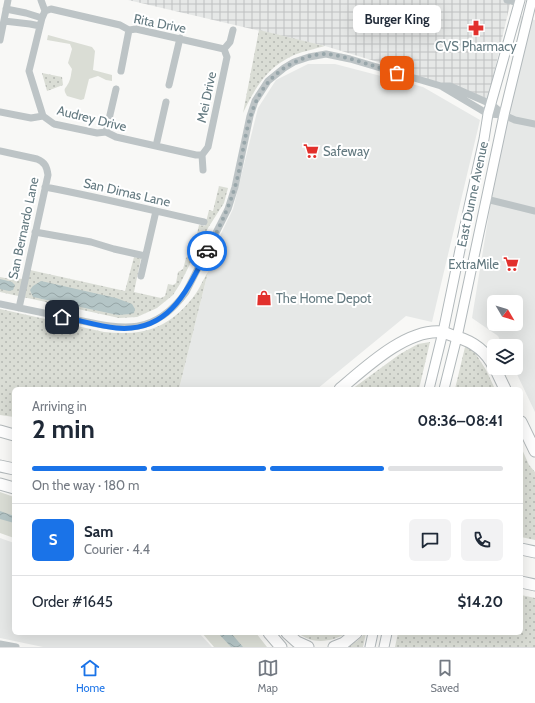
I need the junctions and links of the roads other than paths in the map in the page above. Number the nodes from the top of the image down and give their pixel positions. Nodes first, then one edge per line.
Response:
1 (8, 0) edge
2 (41, 0) edge
3 (507, 0) edge
4 (532, 0) edge
5 (521, 1) edge
6 (26, 13) junction
7 (4, 14) edge
8 (44, 14) junction
9 (23, 24) junction
10 (40, 26) junction
11 (129, 30) junction
12 (233, 30) dead end
13 (180, 38) junction
14 (0, 40) edge
15 (521, 48) junction
16 (224, 49) junction
17 (121, 71) dead end
18 (169, 85) dead end
19 (441, 86) junction
20 (116, 90) dead end
21 (166, 102) dead end
22 (491, 104) junction
23 (0, 112) edge
24 (488, 114) junction
25 (504, 115) junction
26 (43, 116) junction
27 (535, 124) edge
28 (106, 132) junction
29 (156, 146) junction
30 (0, 151) edge
31 (202, 155) junction
32 (203, 170) dead end
33 (45, 187) junction
34 (486, 199) junction
35 (156, 211) junction
36 (535, 211) edge
37 (204, 222) dead end
38 (35, 232) junction
39 (145, 256) junction
40 (141, 276) dead end
41 (0, 304) edge
42 (19, 308) junction
43 (443, 332) junction
44 (457, 337) junction
45 (487, 355) edge
46 (498, 375) edge
47 (343, 387) edge
48 (429, 387) edge
49 (444, 387) edge
50 (504, 387) edge
51 (523, 426) edge
52 (0, 431) edge
53 (12, 434) edge
54 (535, 451) edge
55 (0, 466) edge
56 (12, 469) edge
57 (0, 484) edge
58 (12, 487) edge
59 (523, 549) edge
60 (535, 552) edge
61 (523, 582) edge
62 (535, 585) edge
63 (271, 635) edge
64 (289, 635) edge
65 (354, 635) edge
66 (373, 635) edge
67 (387, 635) edge
68 (5, 645) edge
69 (16, 647) edge
70 (281, 647) edge
71 (308, 647) edge
72 (334, 647) edge
73 (370, 647) edge
74 (384, 647) edge

1 - 7 street
2 - 8 street
3 - 5 street
4 - 15 main road, East Dunne Avenue
5 - 15 main road
5 - 22 main road, East Dunne Avenue
6 - 7 street, Rita Drive
6 - 8 street, Rita Drive
6 - 9 street
7 - 9 street
7 - 14 street
8 - 10 street
8 - 11 street, Rita Drive
9 - 10 street
10 - 26 street
11 - 13 street, Rita Drive
11 - 17 street
12 - 16 street, Mei Drive
13 - 16 street, Rita Drive
13 - 18 street
15 - 25 main road, East Dunne Avenue
16 - 31 street, Mei Drive
19 - 22 street
19 - 24 street
19 - 42 street
20 - 28 street
21 - 29 street
22 - 24 main road, East Dunne Avenue
22 - 25 street
23 - 26 street, Audrey Drive
24 - 25 street
24 - 43 main road, East Dunne Avenue
25 - 27 street
25 - 34 main road, East Dunne Avenue
26 - 28 street, Audrey Drive
28 - 29 street, Audrey Drive
29 - 31 street, Audrey Drive
30 - 33 street, San Bernardo Lane
31 - 32 street, Mei Drive
33 - 35 street, San Dimas Lane
33 - 38 street, San Bernardo Lane
34 - 36 street
34 - 44 main road, East Dunne Avenue
35 - 37 street, San Dimas Lane
35 - 39 street
38 - 39 street
38 - 42 street, San Bernardo Lane
39 - 40 street
41 - 42 street
43 - 44 highway
43 - 47 highway
43 - 48 main road, East Dunne Avenue
44 - 45 highway
44 - 49 main road, East Dunne Avenue
46 - 50 highway
51 - 54 highway
52 - 53 highway
55 - 56 highway
57 - 58 highway
59 - 60 highway
61 - 62 highway
63 - 70 highway
64 - 71 highway
65 - 72 highway
66 - 73 main road
67 - 74 main road
68 - 69 street

